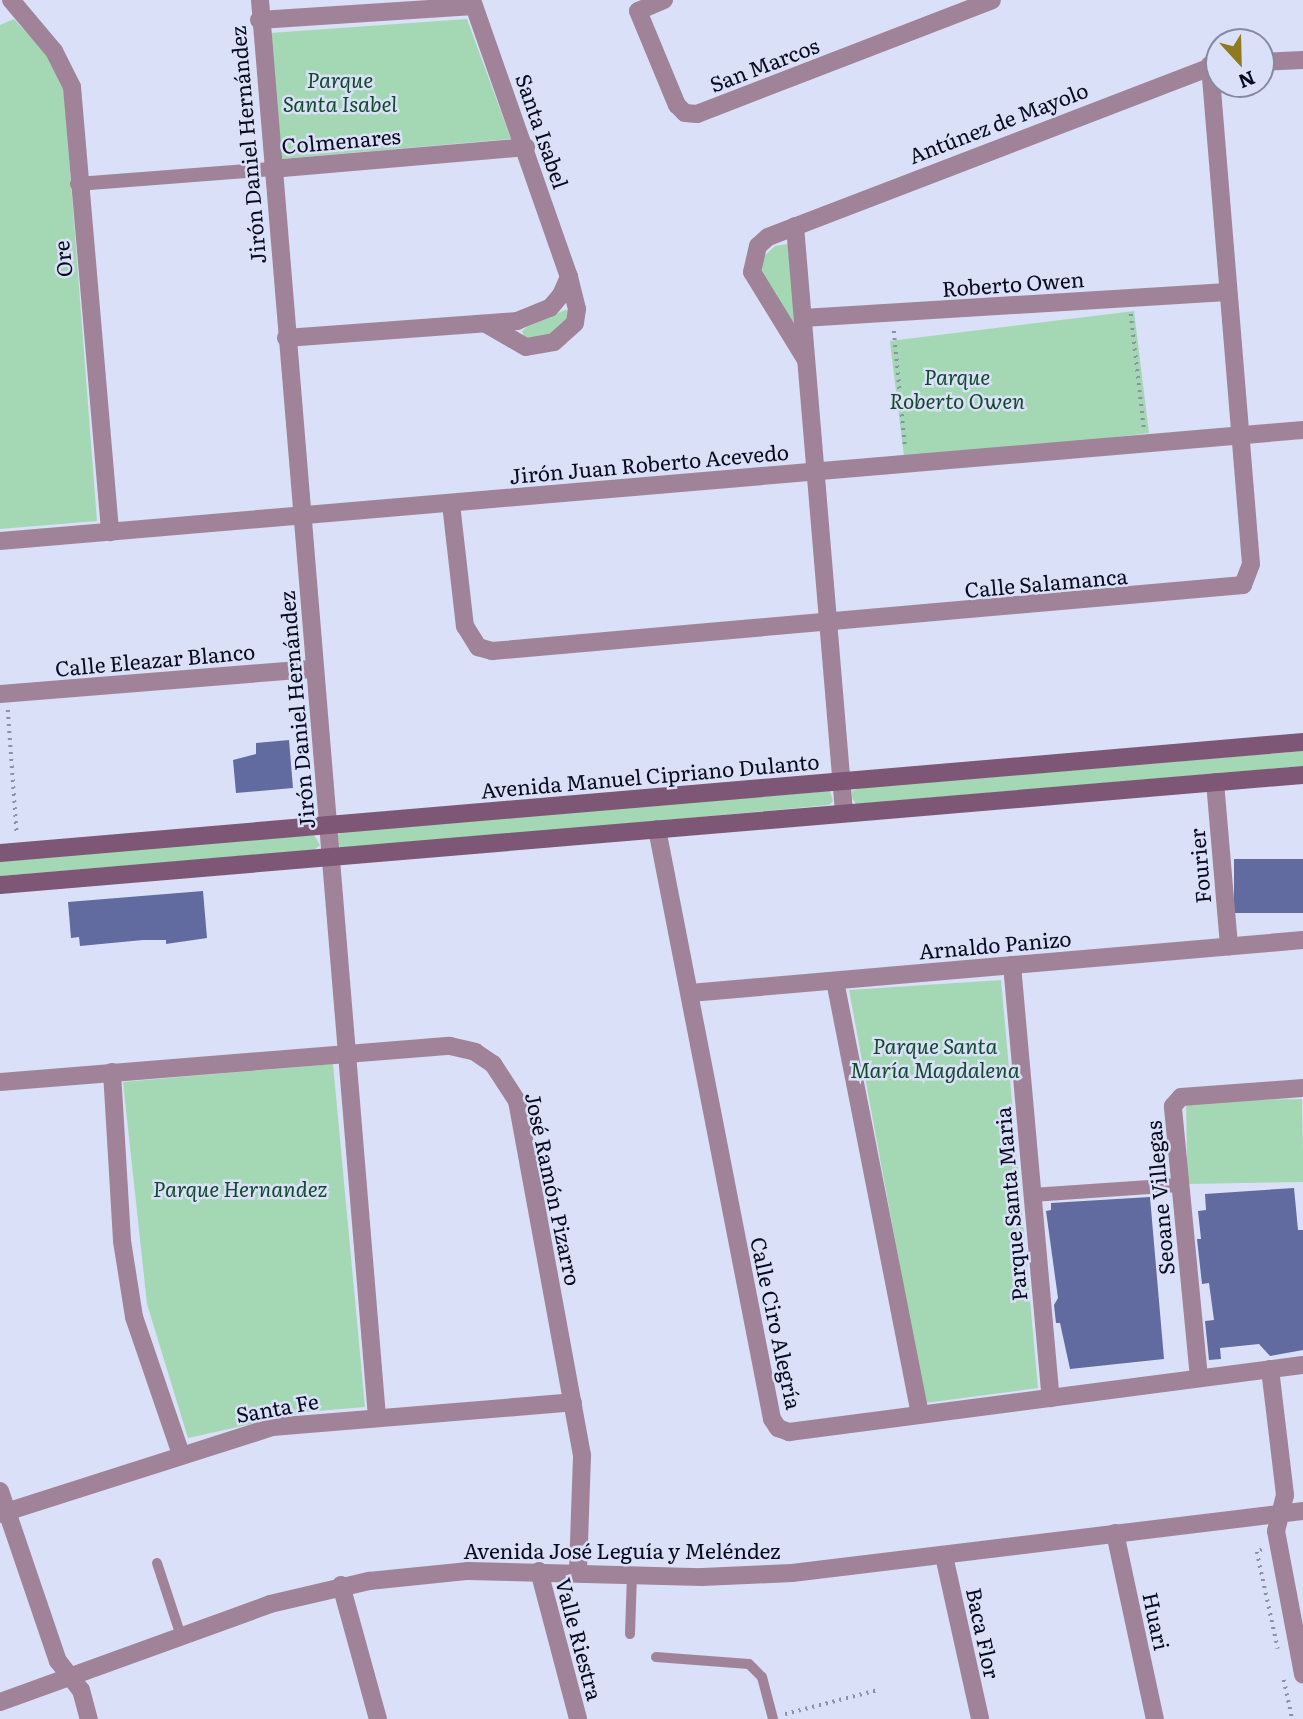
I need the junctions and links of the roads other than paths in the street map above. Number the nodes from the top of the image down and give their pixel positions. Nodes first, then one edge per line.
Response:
1 (11, 0) edge
2 (260, 0) edge
3 (664, 0) edge
4 (992, 0) edge
5 (473, 3) edge
6 (636, 5) edge
7 (259, 20) junction
8 (1303, 60) edge
9 (1275, 61) edge
10 (1205, 68) edge
11 (1216, 98) edge
12 (526, 147) junction
13 (271, 169) junction
14 (77, 184) junction
15 (795, 226) junction
16 (569, 277) junction
17 (1227, 292) junction
18 (803, 318) junction
19 (486, 324) junction
20 (286, 338) junction
21 (806, 360) junction
22 (1303, 430) edge
23 (1241, 436) junction
24 (814, 471) junction
25 (452, 504) junction
26 (303, 517) junction
27 (110, 532) junction
28 (0, 541) edge
29 (826, 623) junction
30 (314, 668) junction
31 (4, 694) edge
32 (1303, 742) edge
33 (1303, 775) edge
34 (842, 781) junction
35 (1215, 782) junction
36 (844, 812) junction
37 (328, 827) junction
38 (657, 829) junction
39 (9, 852) edge
40 (331, 857) junction
41 (0, 885) edge
42 (1303, 940) edge
43 (1229, 946) junction
44 (1012, 965) junction
45 (835, 981) junction
46 (690, 993) junction
47 (346, 1054) junction
48 (112, 1072) junction
49 (0, 1082) edge
50 (1303, 1088) edge
51 (1179, 1185) junction
52 (1032, 1195) junction
53 (1303, 1365) edge
54 (1270, 1369) junction
55 (1199, 1378) junction
56 (1051, 1398) junction
57 (573, 1402) junction
58 (920, 1414) junction
59 (377, 1417) junction
60 (181, 1454) junction
61 (0, 1491) edge
62 (1303, 1511) edge
63 (4, 1513) edge
64 (1280, 1513) junction
65 (1115, 1533) junction
66 (944, 1556) junction
67 (157, 1563) dead end
68 (539, 1571) junction
69 (579, 1573) junction
70 (632, 1575) junction
71 (341, 1585) junction
72 (630, 1634) dead end
73 (181, 1636) junction
74 (656, 1657) dead end
75 (1303, 1672) edge
76 (71, 1677) junction
77 (0, 1702) edge
78 (772, 1718) edge
79 (89, 1719) edge
80 (378, 1719) edge
81 (578, 1719) edge
82 (980, 1719) edge
83 (1155, 1719) edge

1 - 14 street, Ore
2 - 7 street, Jirón Daniel Hernández
3 - 6 street, San Marcos
4 - 6 street, San Marcos
5 - 7 street
5 - 12 street, Santa Isabel
7 - 13 street, Jirón Daniel Hernández
8 - 9 street
10 - 15 street, Antúnez de Mayolo
11 - 17 street, Calle Salamanca
12 - 13 street, Colmenares
12 - 16 street, Santa Isabel
13 - 14 street, Colmenares
13 - 20 street, Jirón Daniel Hernández
14 - 27 street, Ore
15 - 18 street, Antúnez de Mayolo
15 - 21 street, Antúnez de Mayolo
16 - 19 street
16 - 19 street, Santa Isabel
17 - 18 street, Roberto Owen
17 - 23 street, Calle Salamanca
18 - 21 street, Antúnez de Mayolo
19 - 20 street
20 - 26 street, Jirón Daniel Hernández
21 - 24 street, Antúnez de Mayolo
22 - 23 street, Jirón Juan Roberto Acevedo
23 - 24 street, Jirón Juan Roberto Acevedo
23 - 29 street, Calle Salamanca
24 - 25 street, Jirón Juan Roberto Acevedo
24 - 29 street, Antúnez de Mayolo
25 - 26 street, Jirón Juan Roberto Acevedo
25 - 29 street, Calle Salamanca
26 - 27 street, Jirón Juan Roberto Acevedo
26 - 30 street, Jirón Daniel Hernández
27 - 28 street, Jirón Juan Roberto Acevedo
29 - 34 street, Antúnez de Mayolo
30 - 31 street, Calle Eleazar Blanco
30 - 37 street, Jirón Daniel Hernández
32 - 34 main road, Avenida Manuel Cipriano Dulanto
33 - 35 main road
34 - 36 street, Antúnez de Mayolo
34 - 37 main road, Avenida Manuel Cipriano Dulanto
35 - 36 main road
35 - 43 street, Fourier
36 - 38 main road
37 - 39 main road, Avenida Manuel Cipriano Dulanto
37 - 40 street, Jirón Daniel Hernández
38 - 40 main road
38 - 46 street, Calle Ciro Alegría
40 - 41 main road
40 - 47 street, Jirón Daniel Hernández
42 - 43 street, Arnaldo Panizo
43 - 44 street, Arnaldo Panizo
44 - 45 street, Arnaldo Panizo
44 - 52 street, Parque Santa Maria
45 - 46 street, Arnaldo Panizo
45 - 58 street
46 - 58 street, Calle Ciro Alegría
47 - 48 street, José Ramón Pizarro
47 - 57 street, José Ramón Pizarro
47 - 59 street, Jirón Daniel Hernández
48 - 49 street, José Ramón Pizarro
48 - 60 street
50 - 51 street, Seoane Villegas
51 - 52 street
51 - 55 street, Seoane Villegas
52 - 56 street, Parque Santa Maria
53 - 54 street, Calle Ciro Alegría
54 - 55 street, Calle Ciro Alegría
54 - 64 street
55 - 56 street, Calle Ciro Alegría
56 - 58 street, Calle Ciro Alegría
57 - 59 street, Santa Fe
57 - 69 street, José Ramón Pizarro
59 - 60 street, Santa Fe
60 - 63 street, Santa Fe
61 - 63 street
62 - 64 street, Avenida José Leguía y Meléndez
63 - 76 street
64 - 65 street, Avenida José Leguía y Meléndez
64 - 75 street
65 - 66 street, Avenida José Leguía y Meléndez
65 - 83 street, Huari
66 - 70 street, Avenida José Leguía y Meléndez
66 - 82 street, Baca Flor
67 - 73 lane
68 - 69 street, Avenida José Leguía y Meléndez
68 - 71 street, Avenida José Leguía y Meléndez
68 - 81 street, Valle Riestra
69 - 70 street, Avenida José Leguía y Meléndez
70 - 72 lane
71 - 73 street, Avenida José Leguía y Meléndez
71 - 80 street
73 - 76 street, Avenida José Leguía y Meléndez
74 - 78 lane
76 - 77 street, Avenida José Leguía y Meléndez
76 - 79 street

